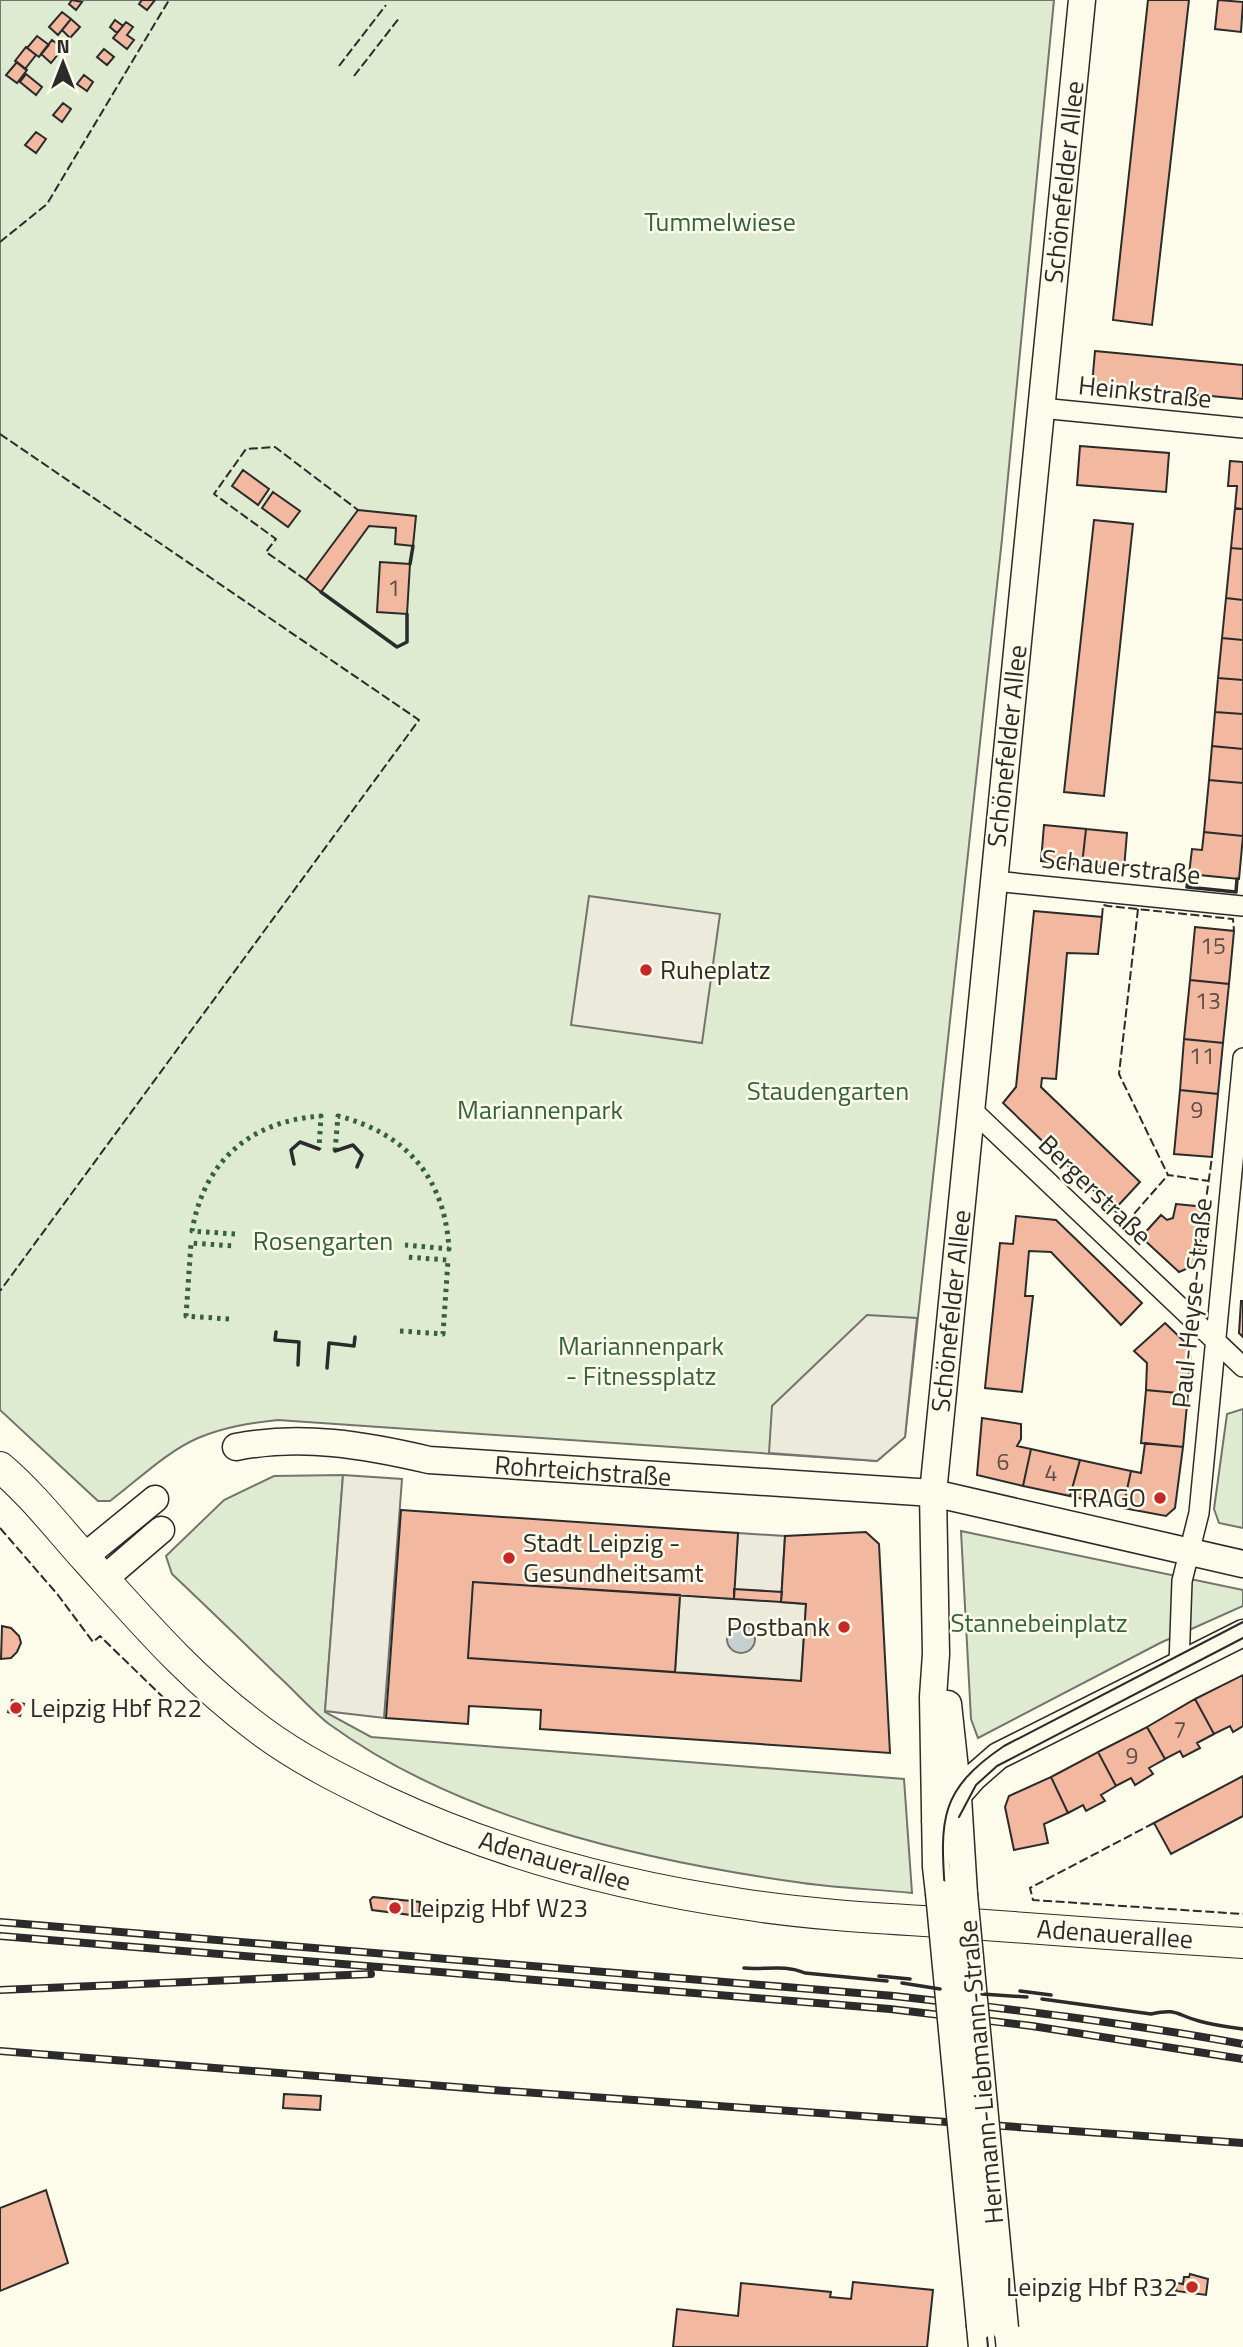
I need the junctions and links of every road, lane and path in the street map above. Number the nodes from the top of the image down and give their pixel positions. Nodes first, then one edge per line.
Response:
1 (1082, 0) edge
2 (1041, 408) junction
3 (1243, 428) edge
4 (994, 881) junction
5 (1243, 906) edge
6 (1243, 1058) edge
7 (971, 1109) junction
8 (1214, 1341) junction
9 (1243, 1367) edge
10 (236, 1447) dead end
11 (0, 1467) edge
12 (933, 1493) junction
13 (155, 1499) dead end
14 (161, 1530) dead end
15 (1191, 1552) junction
16 (84, 1557) junction
17 (1243, 1564) edge
18 (104, 1579) junction
19 (1243, 1633) edge
20 (1179, 1664) junction
21 (985, 1766) junction
22 (945, 1769) junction
23 (958, 1797) junction
24 (935, 1821) junction
25 (952, 1894) junction
26 (1243, 1943) edge
27 (993, 2337) edge

1 - 2 main road, Schönefelder Allee
2 - 3 street, Heinkstraße
2 - 4 main road, Schönefelder Allee
4 - 5 street, Schauerstraße
4 - 7 main road, Schönefelder Allee
6 - 8 street, Paul-Heyse-Straße
7 - 8 street, Bergerstraße
7 - 12 main road, Schönefelder Allee
8 - 9 street, Bergerstraße
8 - 15 street, Paul-Heyse-Straße
10 - 12 main road, Rohrteichstraße
11 - 16 main road, Adenauerallee
12 - 15 main road
12 - 22 main road
13 - 16 main road
14 - 18 main road
15 - 17 main road
15 - 20 street
16 - 18 main road, Adenauerallee
18 - 26 main road, Adenauerallee
19 - 20 main road
20 - 21 main road
21 - 22 main road
21 - 23 main road
22 - 23 main road
22 - 24 main road
23 - 24 main road
23 - 25 main road, Hermann-Liebmann-Straße
24 - 25 main road, Hermann-Liebmann-Straße
25 - 27 main road, Hermann-Liebmann-Straße, bridge

